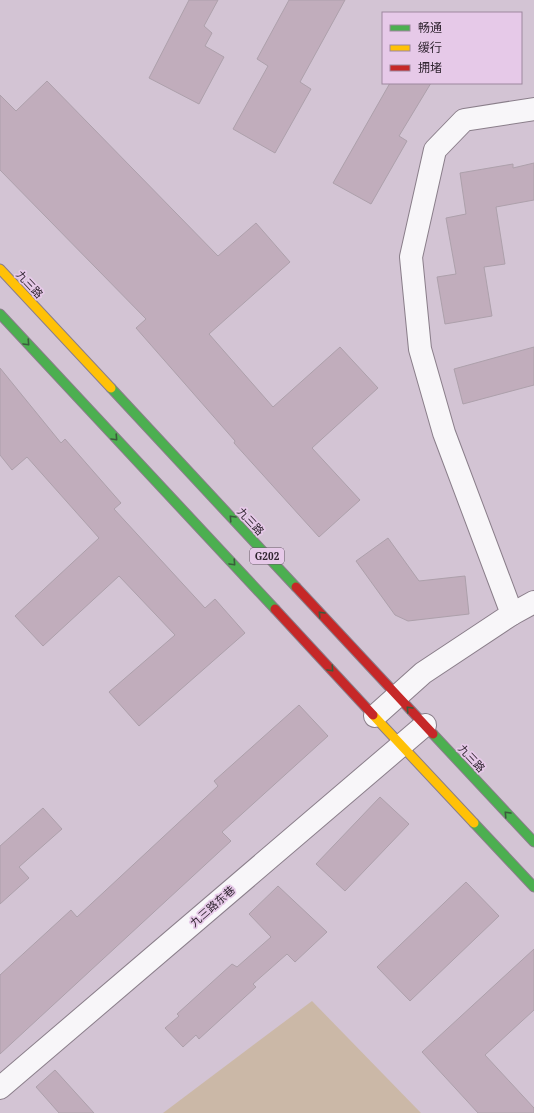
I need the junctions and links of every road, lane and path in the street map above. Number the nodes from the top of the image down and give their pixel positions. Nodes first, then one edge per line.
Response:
1 (534, 109) edge
2 (0, 270) edge
3 (0, 314) edge
4 (534, 602) edge
5 (512, 614) junction
6 (397, 695) junction
7 (375, 716) junction
8 (425, 725) junction
9 (402, 745) junction
10 (534, 842) edge
11 (534, 886) edge
12 (0, 1088) edge

1 - 5 street
6 -> 2 highway, 九三路 / G202
3 -> 7 highway, G202
4 - 5 street
5 - 6 street
6 - 7 street
8 -> 6 highway, 九三路 / G202
7 - 9 highway, G202
8 - 9 street, 九三路东巷
10 -> 8 highway, 九三路 / G202
9 - 11 highway, G202
9 - 12 street, 九三路东巷

